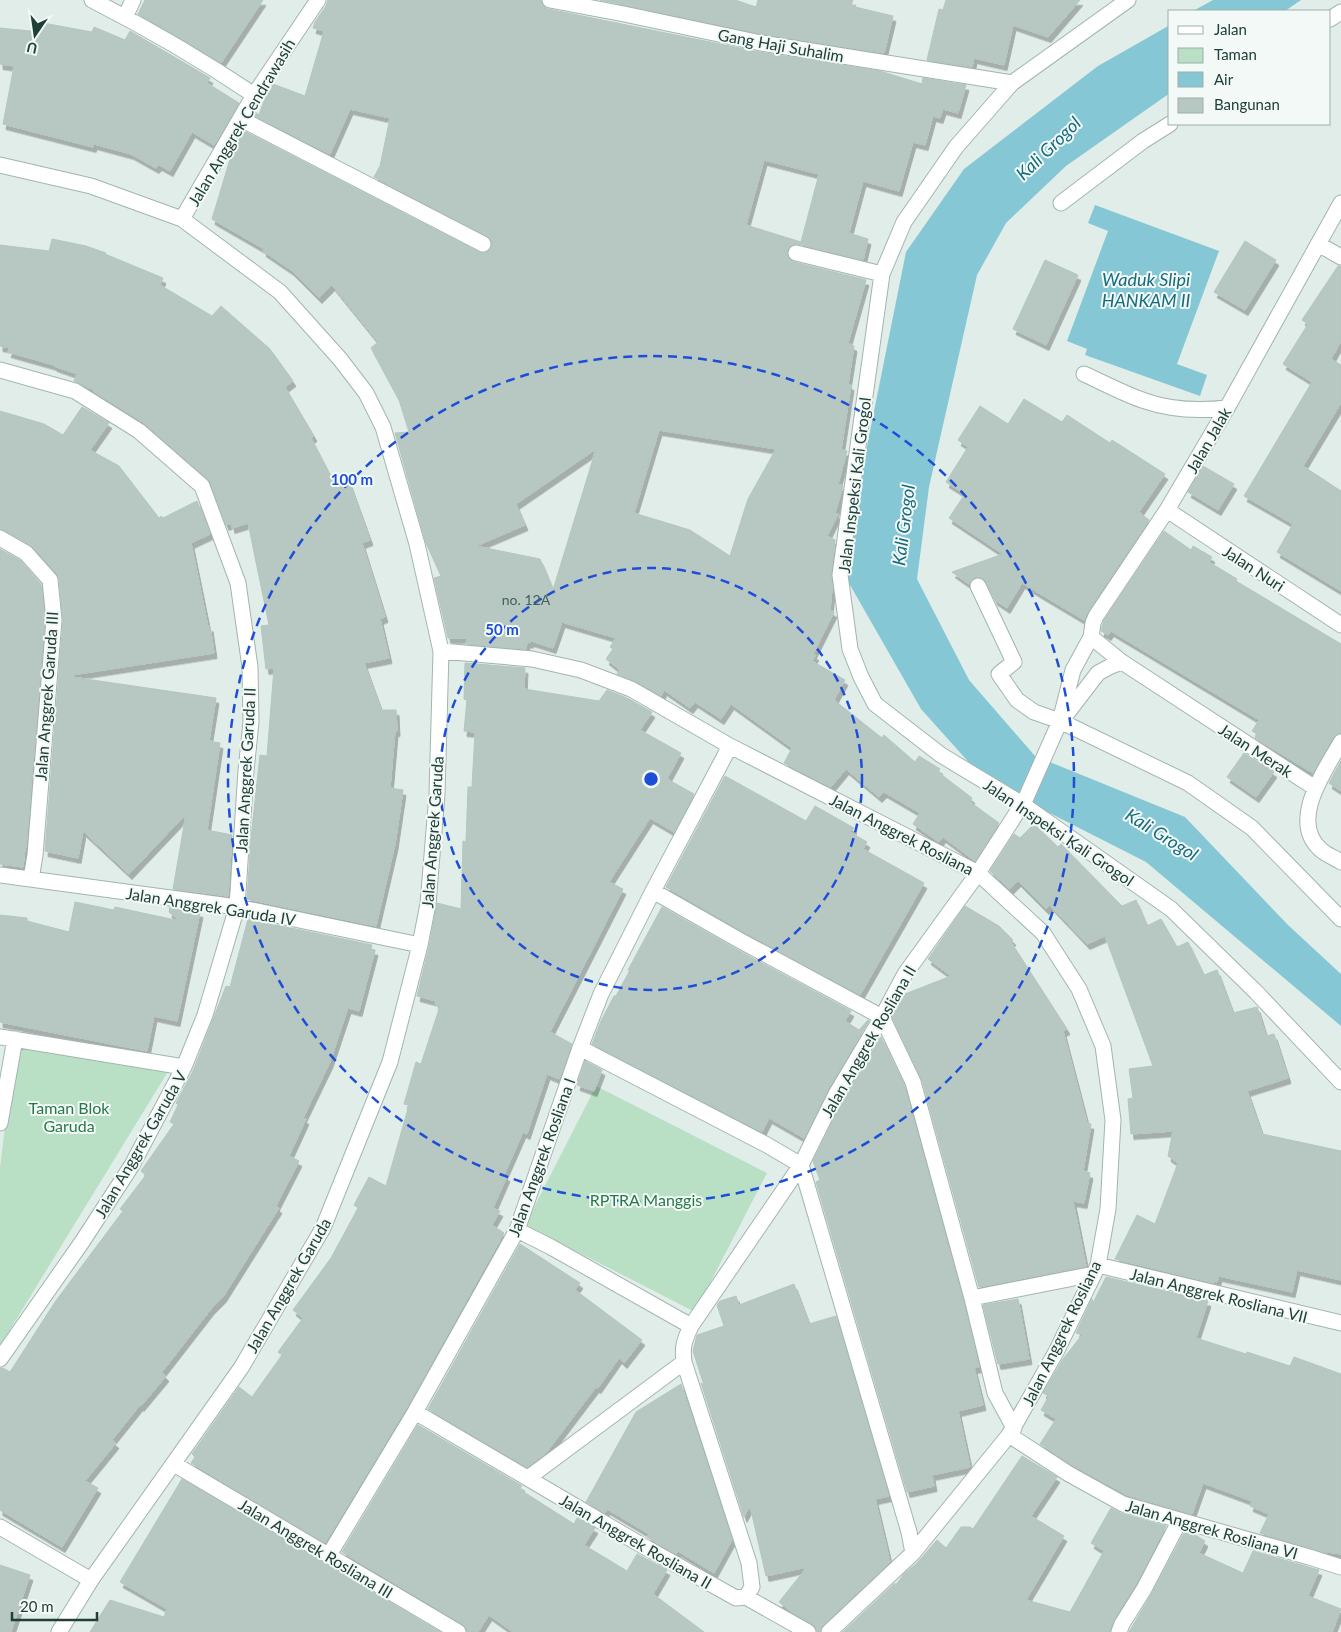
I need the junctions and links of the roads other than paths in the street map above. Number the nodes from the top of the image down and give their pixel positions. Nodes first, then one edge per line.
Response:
1 (92, 0) edge
2 (133, 0) edge
3 (318, 0) edge
4 (550, 0) edge
5 (1128, 0) edge
6 (626, 7) edge
7 (125, 17) junction
8 (1012, 83) junction
9 (254, 95) junction
10 (241, 118) junction
11 (1168, 125) edge
12 (0, 165) edge
13 (1061, 203) dead end
14 (1341, 204) edge
15 (182, 219) junction
16 (483, 244) dead end
17 (1318, 244) junction
18 (796, 253) dead end
19 (1341, 257) edge
20 (882, 274) junction
21 (0, 370) edge
22 (1084, 374) dead end
23 (1227, 408) junction
24 (1167, 510) junction
25 (0, 538) edge
26 (978, 586) dead end
27 (1341, 625) edge
28 (1091, 637) junction
29 (441, 651) junction
30 (1122, 662) junction
31 (1057, 728) junction
32 (1341, 742) edge
33 (730, 746) junction
34 (1315, 788) junction
35 (1023, 802) junction
36 (1341, 862) edge
37 (978, 873) junction
38 (0, 875) edge
39 (31, 878) junction
40 (653, 891) junction
41 (237, 907) junction
42 (1341, 919) edge
43 (420, 945) junction
44 (882, 1017) junction
45 (7, 1038) edge
46 (580, 1048) junction
47 (184, 1066) junction
48 (1341, 1082) edge
49 (0, 1123) edge
50 (801, 1165) junction
51 (517, 1230) junction
52 (1096, 1270) junction
53 (972, 1298) junction
54 (1341, 1323) edge
55 (691, 1326) junction
56 (0, 1358) edge
57 (684, 1362) junction
58 (415, 1412) junction
59 (1012, 1431) junction
60 (174, 1464) junction
61 (528, 1478) junction
62 (1180, 1520) junction
63 (0, 1528) edge
64 (913, 1553) junction
65 (329, 1555) junction
66 (1341, 1567) edge
67 (91, 1580) junction
68 (746, 1598) junction
69 (59, 1632) edge
70 (458, 1632) edge
71 (808, 1632) edge
72 (829, 1632) edge
73 (1119, 1632) edge

1 - 7 street
2 - 7 street
3 - 9 street, Jalan Anggrek Cendrawasih
4 - 6 street, Gang Haji Suhalim
5 - 8 street, Jalan Inspeksi Kali Grogol
6 - 8 street, Gang Haji Suhalim
7 - 9 street
8 - 20 street, Jalan Inspeksi Kali Grogol
9 - 10 street, Jalan Anggrek Cendrawasih
10 - 15 street, Jalan Anggrek Cendrawasih
10 - 16 street
11 - 13 street
12 - 15 street, Jalan Anggrek Garuda
14 - 17 street, Jalan Jalak
15 - 29 street, Jalan Anggrek Garuda
17 - 19 street
17 - 23 street, Jalan Jalak
18 - 20 street
20 - 35 street, Jalan Inspeksi Kali Grogol
21 - 41 street, Jalan Anggrek Garuda II
22 - 23 street
23 - 24 street, Jalan Jalak
24 - 27 street, Jalan Nuri
24 - 28 street, Jalan Jalak
25 - 39 street, Jalan Anggrek Garuda III
26 - 31 street
28 - 30 street
28 - 31 street, Jalan Anggrek Rosliana II
29 - 33 street, Jalan Anggrek Rosliana
29 - 43 street, Jalan Anggrek Garuda
30 - 31 street, Jalan Anggrek Rosliana II
30 - 34 street, Jalan Merak
31 - 35 street, Jalan Anggrek Rosliana II
31 - 42 street
32 - 34 street
33 - 37 street, Jalan Anggrek Rosliana
33 - 40 street, Jalan Anggrek Rosliana I
34 - 36 street
35 - 37 street, Jalan Anggrek Rosliana II
35 - 48 street, Jalan Inspeksi Kali Grogol
37 - 44 street, Jalan Anggrek Rosliana II
37 - 52 street, Jalan Anggrek Rosliana
38 - 39 street, Jalan Anggrek Garuda IV
39 - 41 street, Jalan Anggrek Garuda IV
40 - 44 street
40 - 46 street, Jalan Anggrek Rosliana I
41 - 43 street, Jalan Anggrek Garuda IV
41 - 47 street, Jalan Anggrek Garuda V
43 - 60 street, Jalan Anggrek Garuda
44 - 50 street, Jalan Anggrek Rosliana II
44 - 53 street
45 - 47 street
45 - 49 street
46 - 50 street
46 - 51 street, Jalan Anggrek Rosliana I
47 - 56 street, Jalan Anggrek Garuda V
50 - 55 street, Jalan Anggrek Rosliana II
50 - 64 street
51 - 55 street
51 - 58 street, Jalan Anggrek Rosliana I
52 - 53 street
52 - 54 street, Jalan Anggrek Rosliana VII
52 - 59 street, Jalan Anggrek Rosliana
53 - 59 street
55 - 57 street, Jalan Anggrek Rosliana II
57 - 61 street
57 - 68 street, Jalan Anggrek Rosliana II
58 - 61 street, Jalan Anggrek Rosliana II
58 - 65 street, Jalan Anggrek Rosliana I
59 - 62 street, Jalan Anggrek Rosliana VI
59 - 64 street, Jalan Anggrek Rosliana
60 - 65 street, Jalan Anggrek Rosliana III
60 - 67 street, Jalan Anggrek Garuda
61 - 68 street, Jalan Anggrek Rosliana II
62 - 66 street, Jalan Anggrek Rosliana VI
62 - 73 street
63 - 67 street
64 - 72 street, Jalan Anggrek Rosliana
65 - 70 street, Jalan Anggrek Rosliana III
67 - 69 street, Jalan Anggrek Garuda
68 - 71 street, Jalan Anggrek Rosliana II

